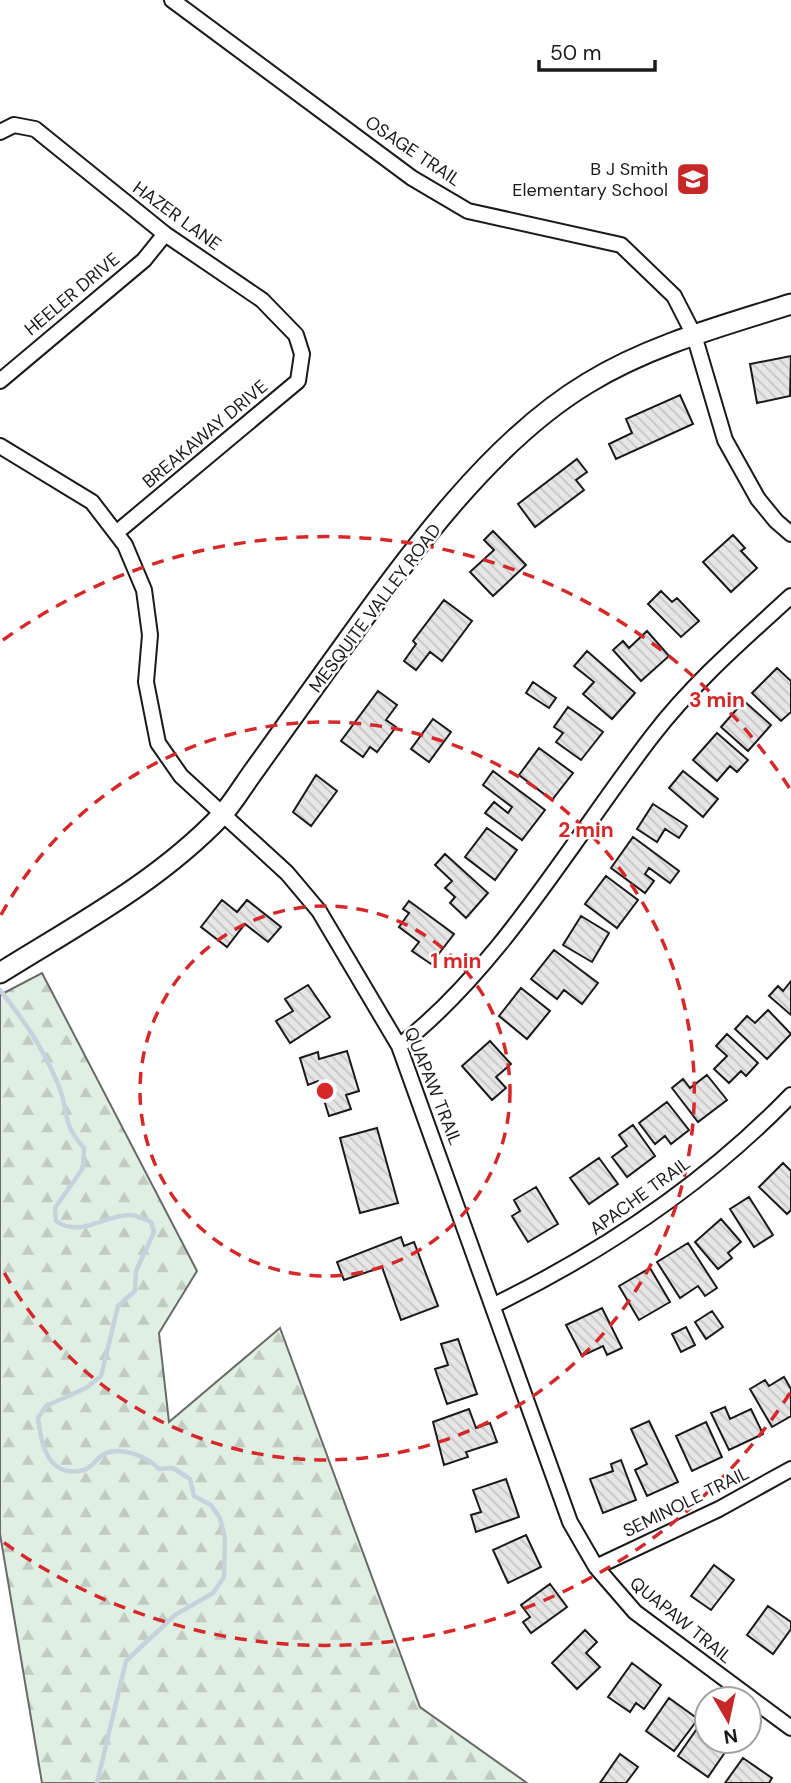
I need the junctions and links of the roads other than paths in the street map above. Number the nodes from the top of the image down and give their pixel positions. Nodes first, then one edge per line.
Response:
1 (172, 0) edge
2 (7, 129) edge
3 (165, 234) junction
4 (791, 304) edge
5 (694, 335) junction
6 (302, 354) joint
7 (0, 381) edge
8 (0, 446) edge
9 (116, 533) junction
10 (791, 534) edge
11 (791, 596) edge
12 (223, 814) junction
13 (6, 969) edge
14 (399, 1046) junction
15 (791, 1094) edge
16 (494, 1305) junction
17 (791, 1469) edge
18 (596, 1567) junction
19 (791, 1728) edge

1 - 5 street, OSAGE TRAIL
2 - 3 street, HAZER LANE
3 - 6 street, HAZER LANE
3 - 7 street, HEELER DRIVE
4 - 5 street, MESQUITE VALLEY ROAD
5 - 10 street, OSAGE TRAIL
5 - 12 street, MESQUITE VALLEY ROAD
6 - 9 street, BREAKAWAY DRIVE
8 - 9 street, QUAPAW TRAIL
9 - 12 street, QUAPAW TRAIL
11 - 14 street
12 - 13 street, MESQUITE VALLEY ROAD
12 - 14 street, QUAPAW TRAIL
14 - 16 street, QUAPAW TRAIL
15 - 16 street, APACHE TRAIL
16 - 18 street, QUAPAW TRAIL
17 - 18 street, SEMINOLE TRAIL
18 - 19 street, QUAPAW TRAIL

